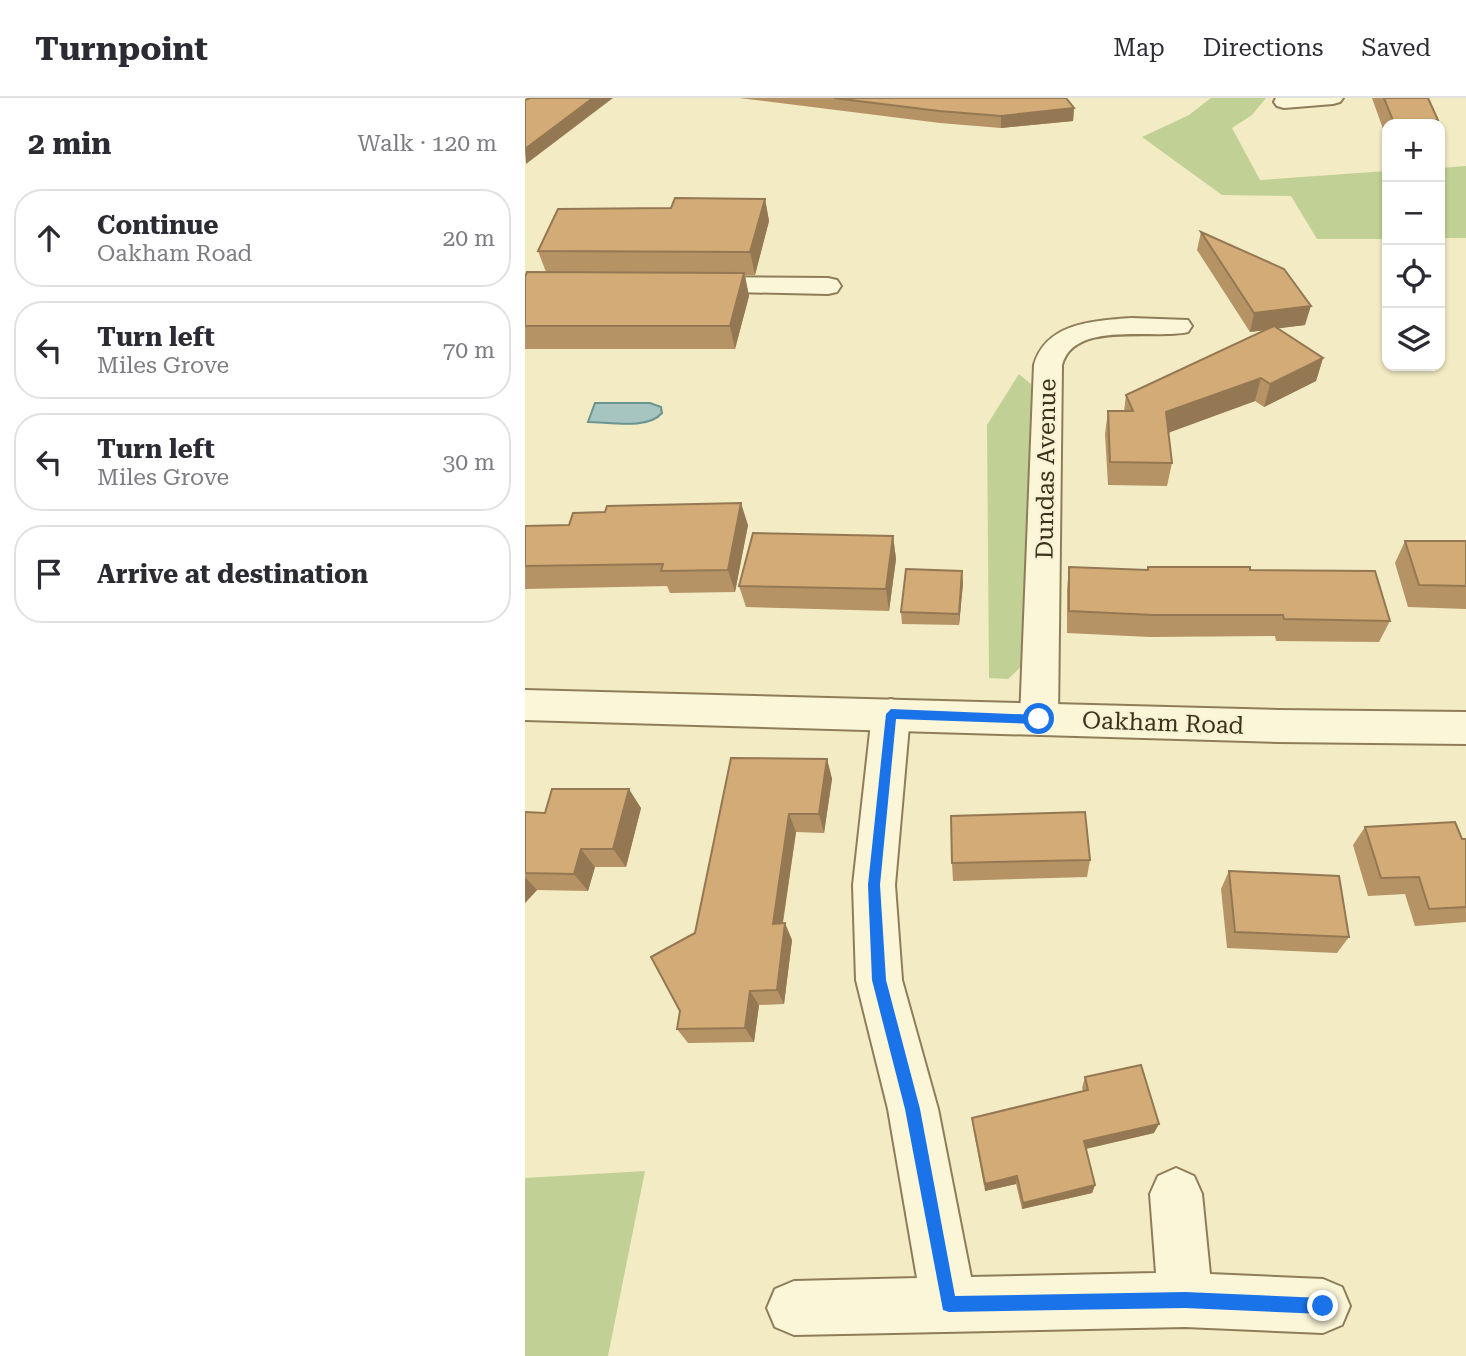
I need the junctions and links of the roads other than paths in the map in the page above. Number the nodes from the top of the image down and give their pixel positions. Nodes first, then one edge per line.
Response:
1 (1333, 98) edge
2 (1285, 102) dead end
3 (677, 285) edge
4 (828, 286) dead end
5 (1178, 326) dead end
6 (525, 705) edge
7 (891, 714) junction
8 (1039, 719) junction
9 (1466, 728) edge
10 (1176, 1194) dead end
11 (1185, 1300) junction
12 (949, 1304) junction
13 (1323, 1306) dead end
14 (794, 1308) dead end

1 - 2 street
3 - 4 street
5 - 8 street, Dundas Avenue
6 - 7 street, Oakham Road
7 - 8 street, Oakham Road
7 - 12 street
8 - 9 street, Oakham Road
10 - 11 street
11 - 12 street
11 - 13 street
12 - 14 street

